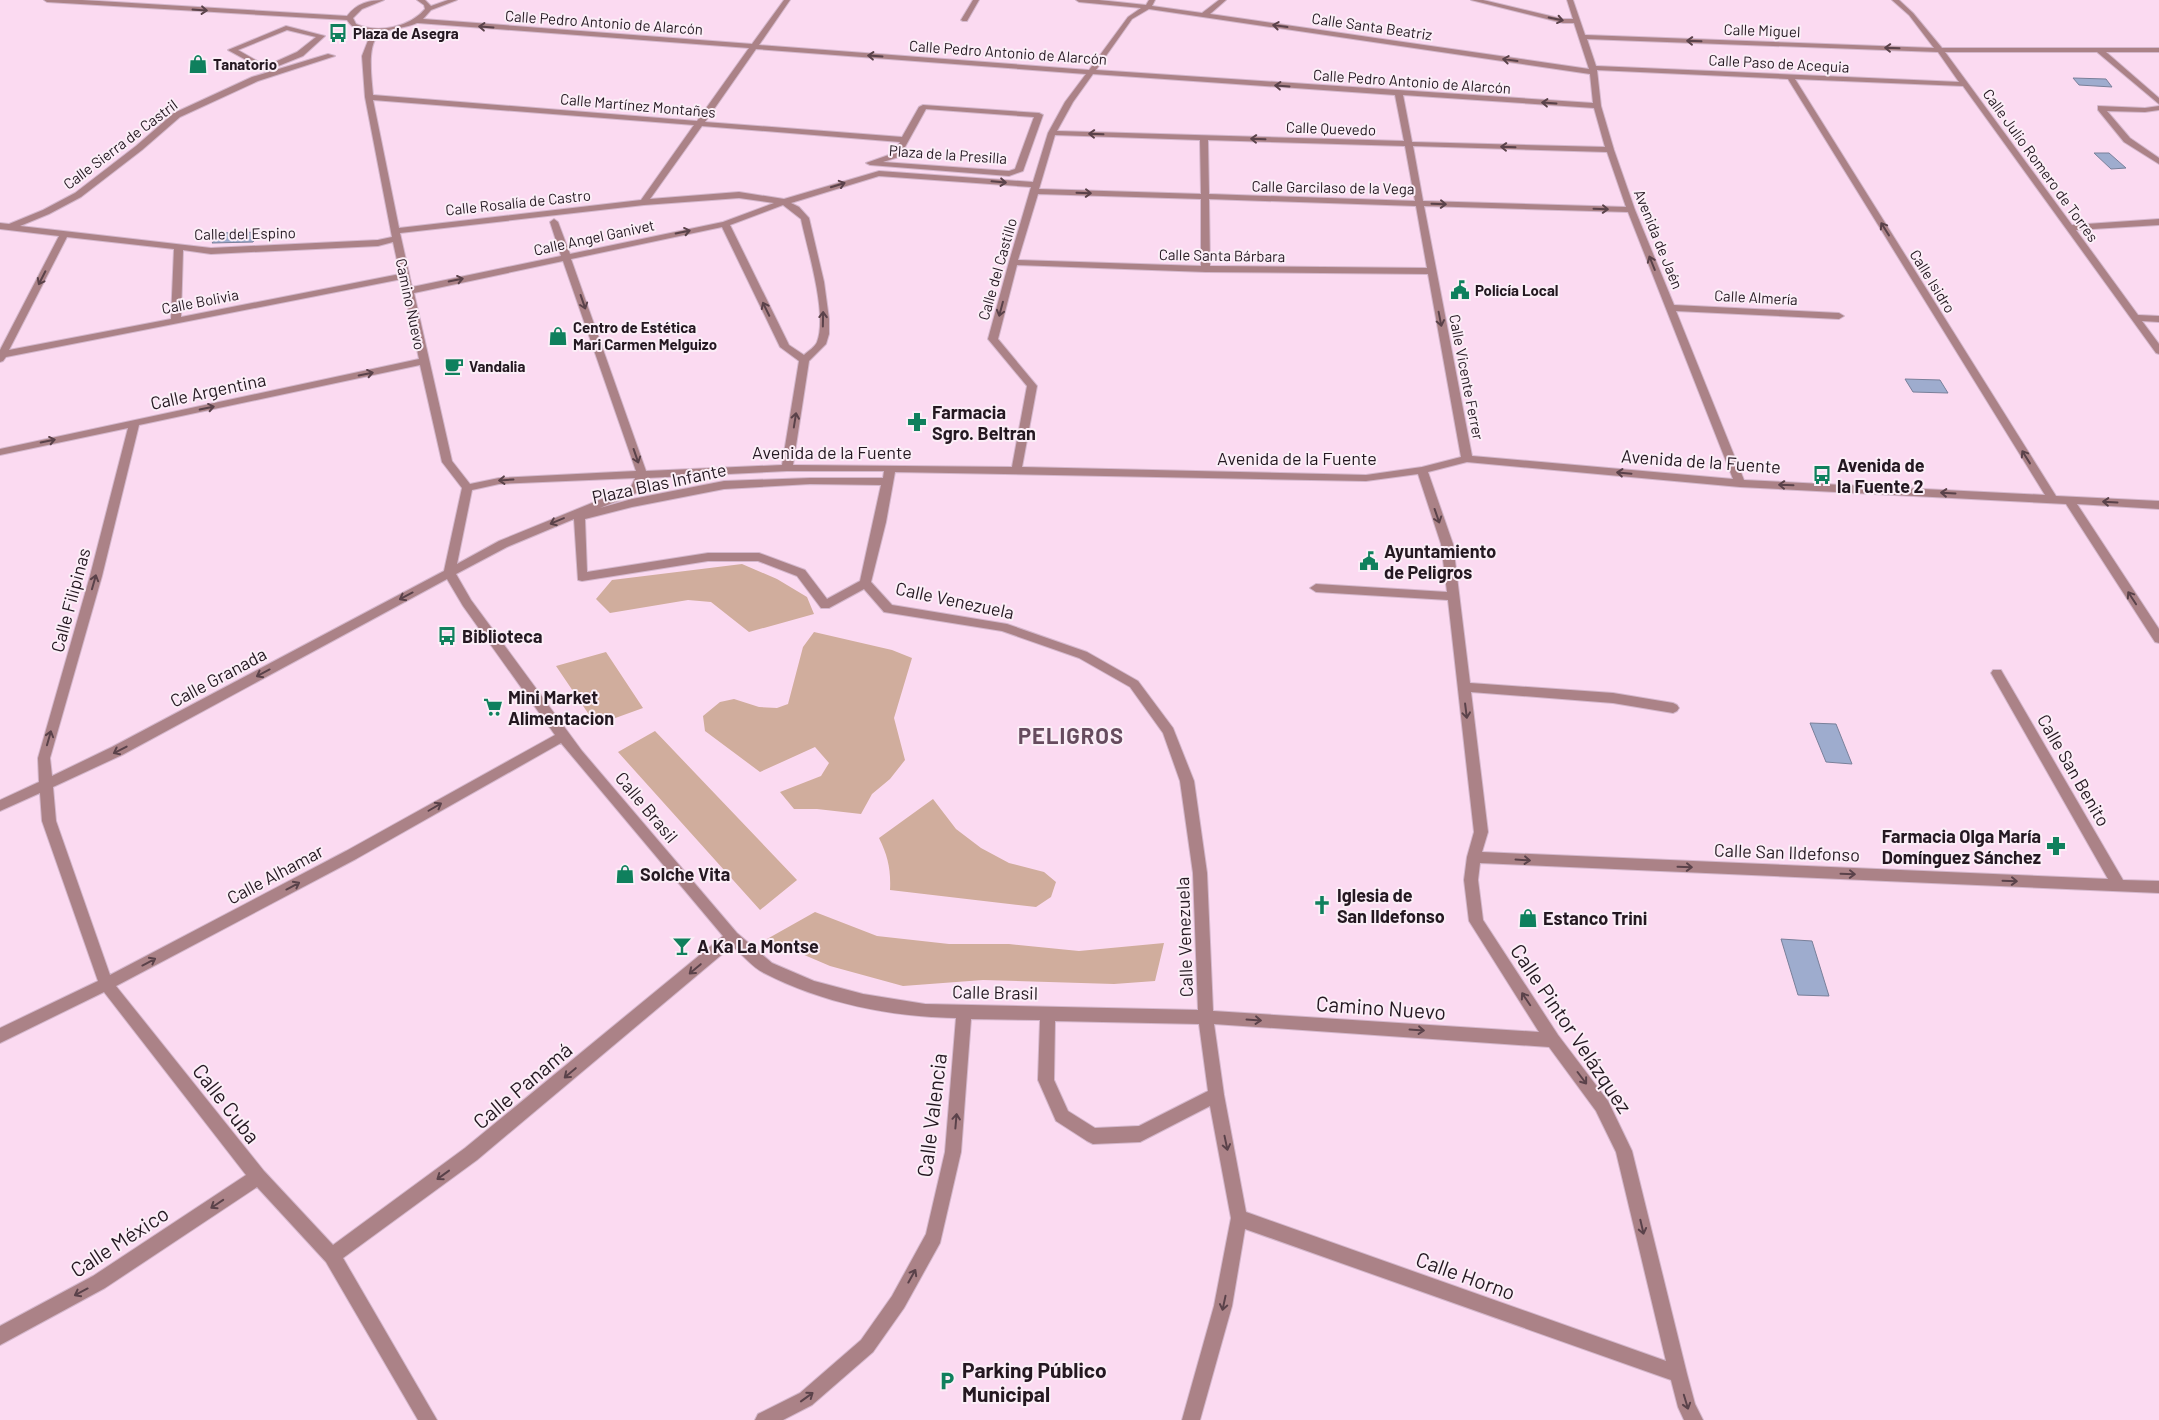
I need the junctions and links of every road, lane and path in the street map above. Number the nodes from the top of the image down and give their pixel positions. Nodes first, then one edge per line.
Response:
1 (47, 0) edge
2 (376, 0) edge
3 (420, 0) edge
4 (454, 0) edge
5 (787, 0) edge
6 (976, 0) edge
7 (1079, 0) edge
8 (1223, 0) edge
9 (1474, 0) edge
10 (1570, 0) edge
11 (1895, 0) edge
12 (1150, 3) edge
13 (430, 9) junction
14 (1204, 15) junction
15 (349, 18) junction
16 (965, 20) dead end
17 (418, 21) junction
18 (1577, 21) junction
19 (380, 30) junction
20 (1582, 37) junction
21 (753, 47) junction
22 (232, 50) joint
23 (1940, 50) junction
24 (2099, 50) junction
25 (2159, 50) edge
26 (331, 56) dead end
27 (1593, 70) junction
28 (1090, 72) junction
29 (1791, 78) junction
30 (1964, 84) junction
31 (1399, 94) junction
32 (369, 97) junction
33 (2159, 102) edge
34 (1597, 106) junction
35 (2159, 108) edge
36 (700, 124) junction
37 (1052, 133) junction
38 (1204, 138) junction
39 (905, 140) junction
40 (1408, 144) junction
41 (1610, 150) junction
42 (2159, 162) edge
43 (1036, 188) junction
44 (739, 195) joint
45 (1205, 198) junction
46 (644, 202) junction
47 (784, 202) junction
48 (1419, 203) junction
49 (1631, 210) junction
50 (554, 222) dead end
51 (2159, 222) edge
52 (725, 224) junction
53 (0, 226) edge
54 (10, 227) junction
55 (2069, 228) junction
56 (64, 234) junction
57 (396, 235) junction
58 (179, 247) junction
59 (567, 256) junction
60 (1013, 262) junction
61 (1206, 269) junction
62 (1432, 271) junction
63 (405, 276) junction
64 (408, 290) junction
65 (1671, 308) junction
66 (1839, 316) dead end
67 (2135, 318) junction
68 (2159, 319) edge
69 (176, 321) junction
70 (2159, 351) edge
71 (1, 356) edge
72 (804, 360) junction
73 (424, 361) junction
74 (134, 423) junction
75 (0, 452) edge
76 (1467, 459) junction
77 (786, 468) junction
78 (890, 468) junction
79 (1422, 470) junction
80 (1016, 472) junction
81 (642, 474) junction
82 (888, 482) junction
83 (1740, 483) junction
84 (467, 488) junction
85 (2052, 498) junction
86 (2068, 500) junction
87 (2159, 505) edge
88 (449, 573) junction
89 (865, 582) junction
90 (1316, 588) dead end
91 (1452, 596) junction
92 (2159, 639) edge
93 (1997, 673) dead end
94 (1463, 687) junction
95 (1673, 708) dead end
96 (562, 737) junction
97 (45, 786) junction
98 (0, 806) edge
99 (1474, 857) junction
100 (2119, 885) junction
101 (2159, 887) edge
102 (732, 937) junction
103 (106, 984) junction
104 (964, 1012) junction
105 (1048, 1013) junction
106 (1206, 1016) junction
107 (0, 1036) edge
108 (1553, 1040) junction
109 (1216, 1095) junction
110 (258, 1177) junction
111 (1239, 1218) junction
112 (332, 1256) junction
113 (0, 1336) edge
114 (1678, 1374) junction
115 (428, 1420) edge
116 (764, 1420) edge
117 (1191, 1420) edge
118 (1694, 1420) edge

1 -> 15 street
2 - 15 street
3 - 13 street
4 - 13 street
5 - 21 street
6 - 16 street
7 - 12 street, Calle Santa Beatriz
8 - 14 street
9 -> 18 street
10 - 18 street, Avenida de Jaén
11 - 23 street, Calle Julio Romero de Torres
12 - 14 street, Calle Santa Beatriz
12 - 28 street, Calle del Castillo
13 - 17 street
27 -> 14 street, Calle Santa Beatriz
15 - 19 street
17 - 19 street
21 -> 17 street, Calle Pedro Antonio de Alarcón
18 - 20 street, Avenida de Jaén
19 - 32 street, Camino Nuevo
23 -> 20 street, Calle Miguel
20 - 27 street, Avenida de Jaén
28 -> 21 street, Calle Pedro Antonio de Alarcón
21 - 36 street
22 - 22 street
23 - 24 street, Calle Miguel
23 - 30 street, Calle Julio Romero de Torres
24 - 25 street, Calle Miguel
24 - 33 street
26 - 54 street, Calle Sierra de Castril
27 - 29 street, Calle Paso de Acequia
27 - 34 street, Avenida de Jaén
31 -> 28 street, Calle Pedro Antonio de Alarcón
28 - 37 street, Calle del Castillo
29 - 30 street, Calle Paso de Acequia
85 -> 29 street, Calle Isidro
30 - 55 street, Calle Julio Romero de Torres
34 -> 31 street, Calle Pedro Antonio de Alarcón
31 - 40 street, Calle Vicente Ferrer
32 - 36 street, Calle Martínez Montañes
32 - 57 street, Camino Nuevo
34 - 41 street, Avenida de Jaén
35 - 42 street
36 - 39 street, Calle Martínez Montañes
36 - 46 street
38 -> 37 street, Calle Quevedo
37 - 43 street, Calle del Castillo
40 -> 38 street, Calle Quevedo
38 - 45 street
39 - 39 street, Plaza de la Presilla
41 -> 40 street, Calle Quevedo
40 - 48 street, Calle Vicente Ferrer
41 - 49 street, Avenida de Jaén
43 -> 45 street, Calle Garcilaso de la Vega
47 -> 43 street, Calle Angel Ganivet
43 - 60 street, Calle del Castillo
44 - 46 street, Calle Rosalía de Castro
44 - 47 street, Calle Angel Ganivet
45 - 48 street, Calle Garcilaso de la Vega
45 - 61 street
46 - 57 street, Calle Rosalía de Castro
47 - 52 street, Calle Angel Ganivet
72 -> 47 street
48 -> 49 street, Calle Garcilaso de la Vega
48 - 62 street, Calle Vicente Ferrer
65 -> 49 street, Avenida de Jaén
50 - 59 street
51 - 55 street
59 -> 52 street, Calle Angel Ganivet
72 -> 52 street
53 - 54 street
54 - 56 street, Calle del Espino
55 - 67 street, Calle Julio Romero de Torres
56 - 58 street, Calle del Espino
56 -> 71 street
57 - 58 street, Calle del Espino
57 - 63 street, Camino Nuevo
58 - 69 street
64 -> 59 street, Calle Angel Ganivet
59 -> 81 street
60 - 61 street, Calle Santa Bárbara
60 -> 80 street, Calle del Castillo
61 - 62 street, Calle Santa Bárbara
62 -> 76 street, Calle Vicente Ferrer
63 - 64 street, Camino Nuevo
63 - 69 street, Calle Bolivia
64 - 73 street, Camino Nuevo
65 - 66 street, Calle Almería
65 - 83 street, Avenida de Jaén
67 - 68 street
67 - 70 street, Calle Julio Romero de Torres
69 - 71 street, Calle Bolivia
77 -> 72 street
74 -> 73 street, Calle Argentina
73 - 84 street, Camino Nuevo
75 -> 74 street, Calle Argentina
97 -> 74 street, Calle Filipinas
76 - 79 street, Avenida de la Fuente
83 -> 76 street, Avenida de la Fuente
77 - 78 street, Avenida de la Fuente
77 - 81 street, Avenida de la Fuente
78 - 80 street, Avenida de la Fuente
78 - 82 street
79 - 80 street, Avenida de la Fuente
79 -> 91 street, Calle Pintor Velázquez
81 -> 84 street, Avenida de la Fuente
81 -> 88 street
82 - 89 street
82 - 89 street, Plaza Blas Infante
85 -> 83 street, Avenida de la Fuente
84 - 88 street
85 - 86 street, Avenida de la Fuente
87 -> 86 street, Avenida de la Fuente
92 -> 86 street
88 - 96 street, Calle Brasil
88 -> 97 street, Calle Granada
89 - 106 street, Calle Venezuela
90 - 91 street
91 - 94 street, Calle Pintor Velázquez
93 - 100 street, Calle San Benito
94 - 95 street
94 -> 99 street, Calle Pintor Velázquez
96 - 102 street, Calle Brasil
103 -> 96 street, Calle Alhamar
97 - 98 street, Calle Granada
97 - 103 street, Calle Cuba
99 -> 100 street, Calle San Ildefonso
108 -> 99 street, Calle Pintor Velázquez
100 - 101 street, Calle San Ildefonso
102 - 104 street, Calle Brasil
102 -> 112 street, Calle Panamá
103 - 107 street, Calle Alhamar
103 - 110 street, Calle Cuba
104 - 105 street, Calle Brasil
116 -> 104 street, Calle Valencia
105 - 106 street, Calle Brasil
105 - 109 street, Calle Brasil
106 -> 108 street, Camino Nuevo
106 - 109 street, Calle Venezuela
108 -> 114 street, Calle Pintor Velázquez
109 -> 111 street, Calle Venezuela
110 - 112 street, Calle Cuba
110 -> 113 street, Calle México
111 - 114 street, Calle Horno
111 -> 117 street
112 - 115 street, Calle Cuba
114 -> 118 street, Calle Pintor Velázquez

